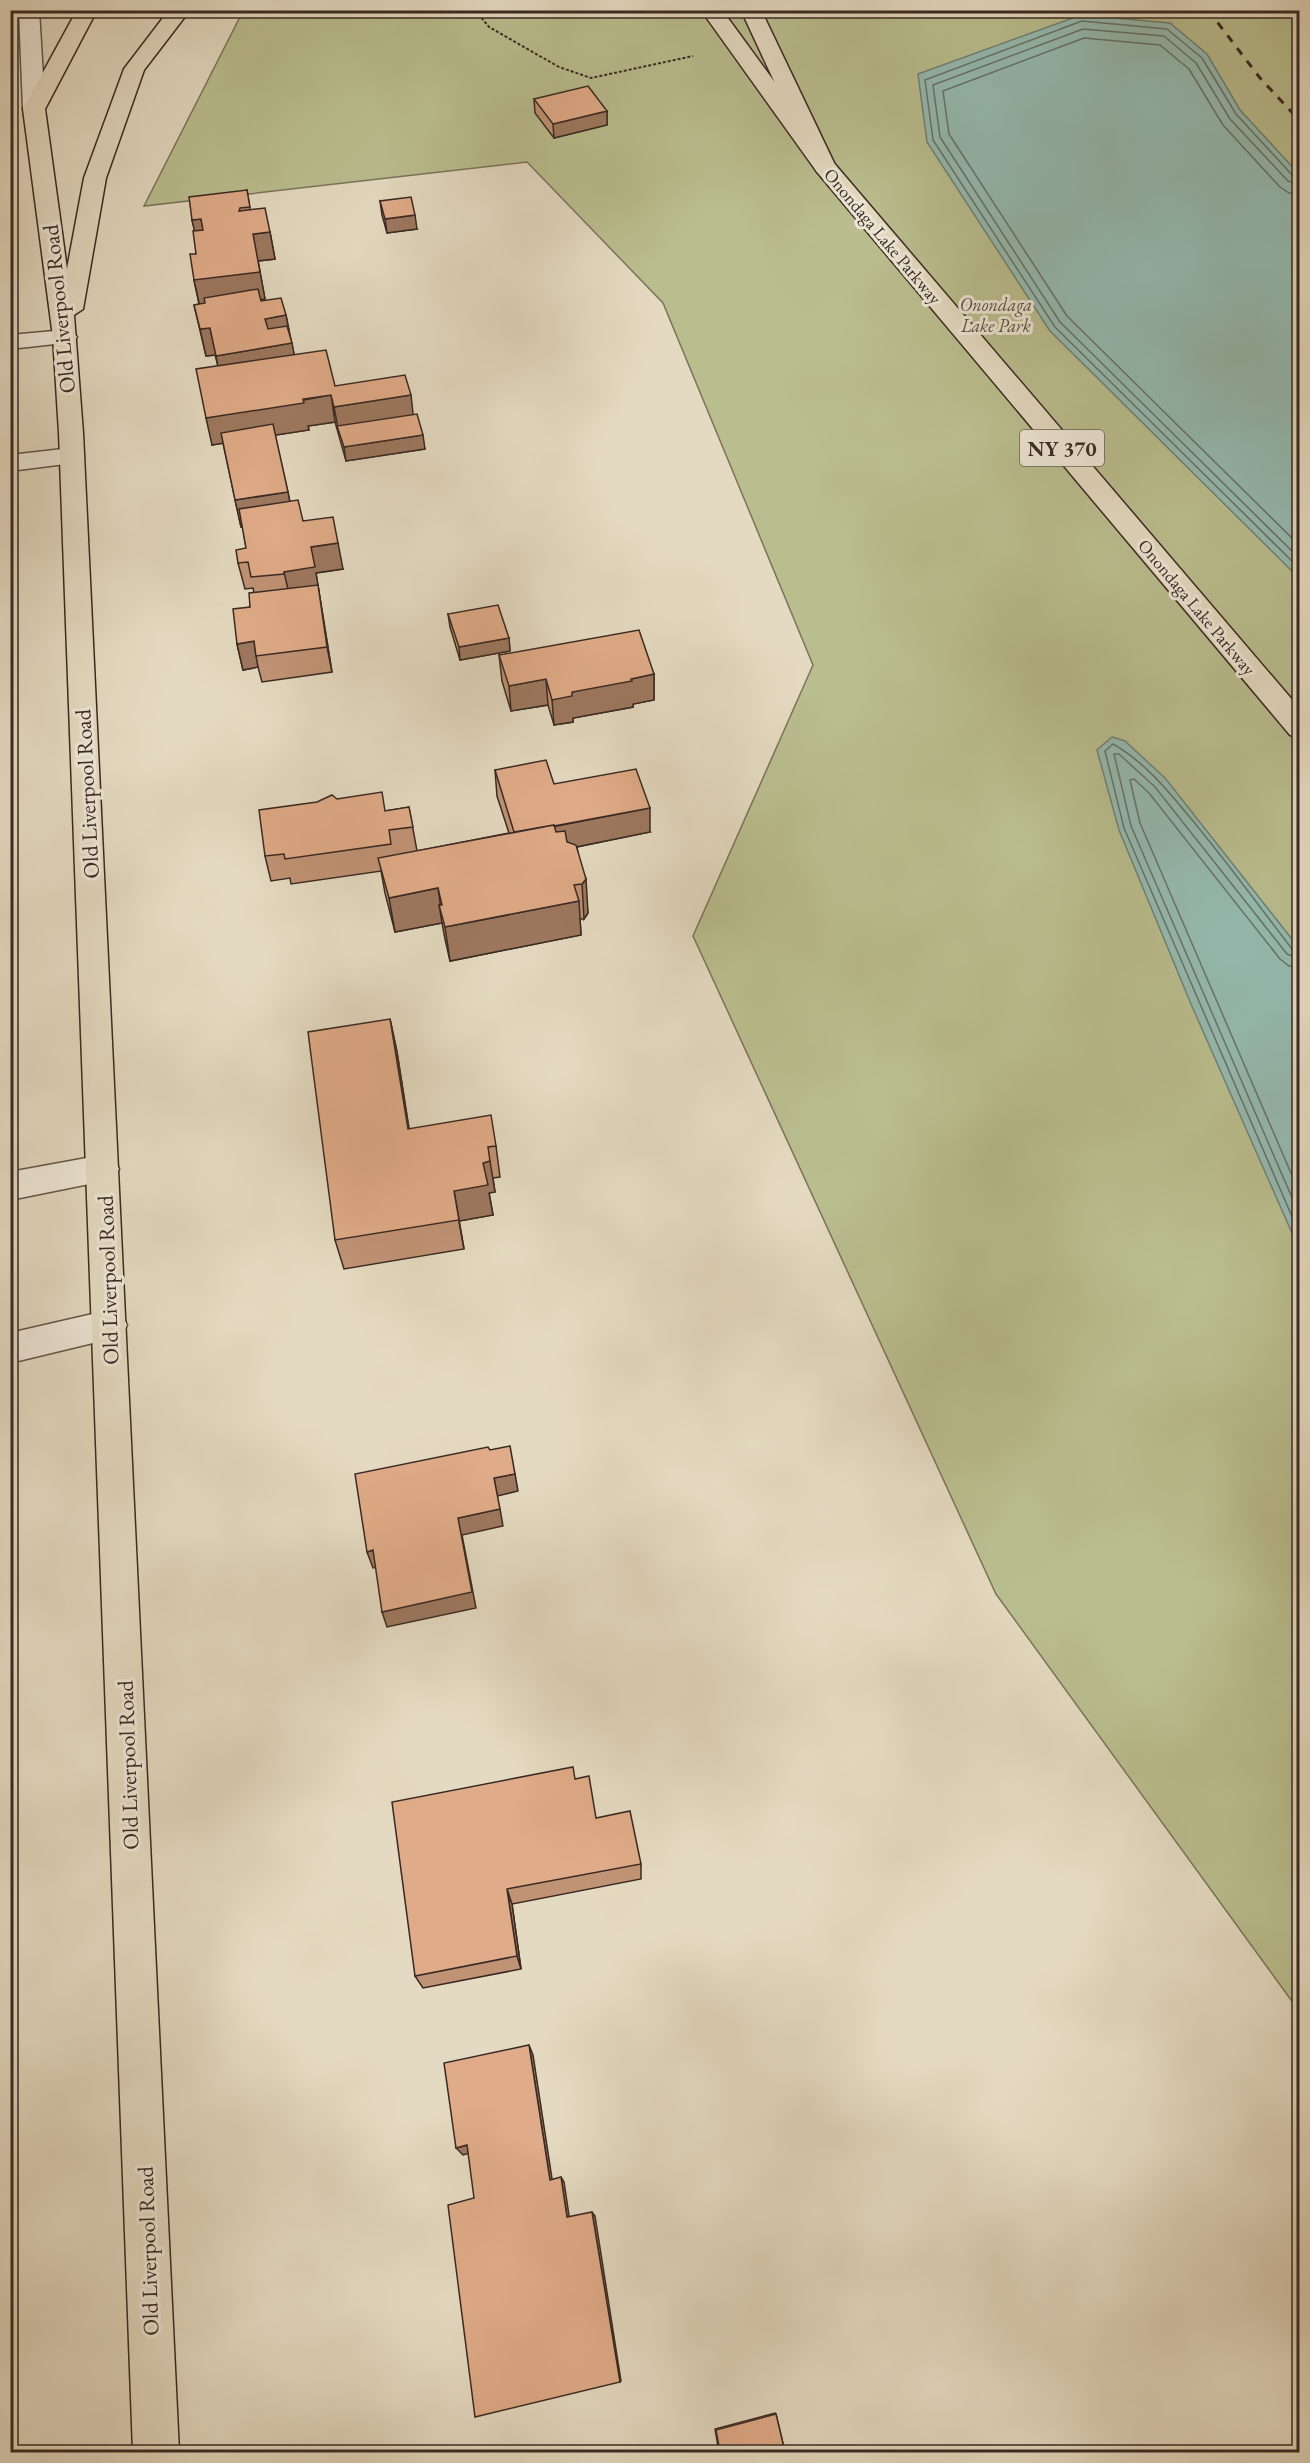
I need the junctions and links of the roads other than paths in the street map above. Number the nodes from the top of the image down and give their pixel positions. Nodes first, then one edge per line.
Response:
1 (87, 10) edge
2 (180, 10) edge
3 (711, 10) edge
4 (751, 10) edge
5 (26, 14) edge
6 (34, 109) junction
7 (825, 167) junction
8 (66, 337) junction
9 (10, 342) edge
10 (72, 456) junction
11 (10, 463) edge
12 (1299, 728) edge
13 (103, 1169) junction
14 (10, 1186) edge
15 (110, 1325) junction
16 (10, 1348) edge
17 (156, 2452) edge

1 - 6 main road
2 - 8 main road
3 - 7 main road, Onondaga Lake Parkway / NY 370
4 - 7 main road
5 - 6 street, Old Liverpool Road
6 - 8 main road, Old Liverpool Road
7 - 12 main road, Onondaga Lake Parkway / NY 370
8 - 9 street
8 - 10 main road, Old Liverpool Road
10 - 11 street
10 - 13 main road, Old Liverpool Road
13 - 14 street
13 - 15 main road, Old Liverpool Road
15 - 16 street
15 - 17 main road, Old Liverpool Road

